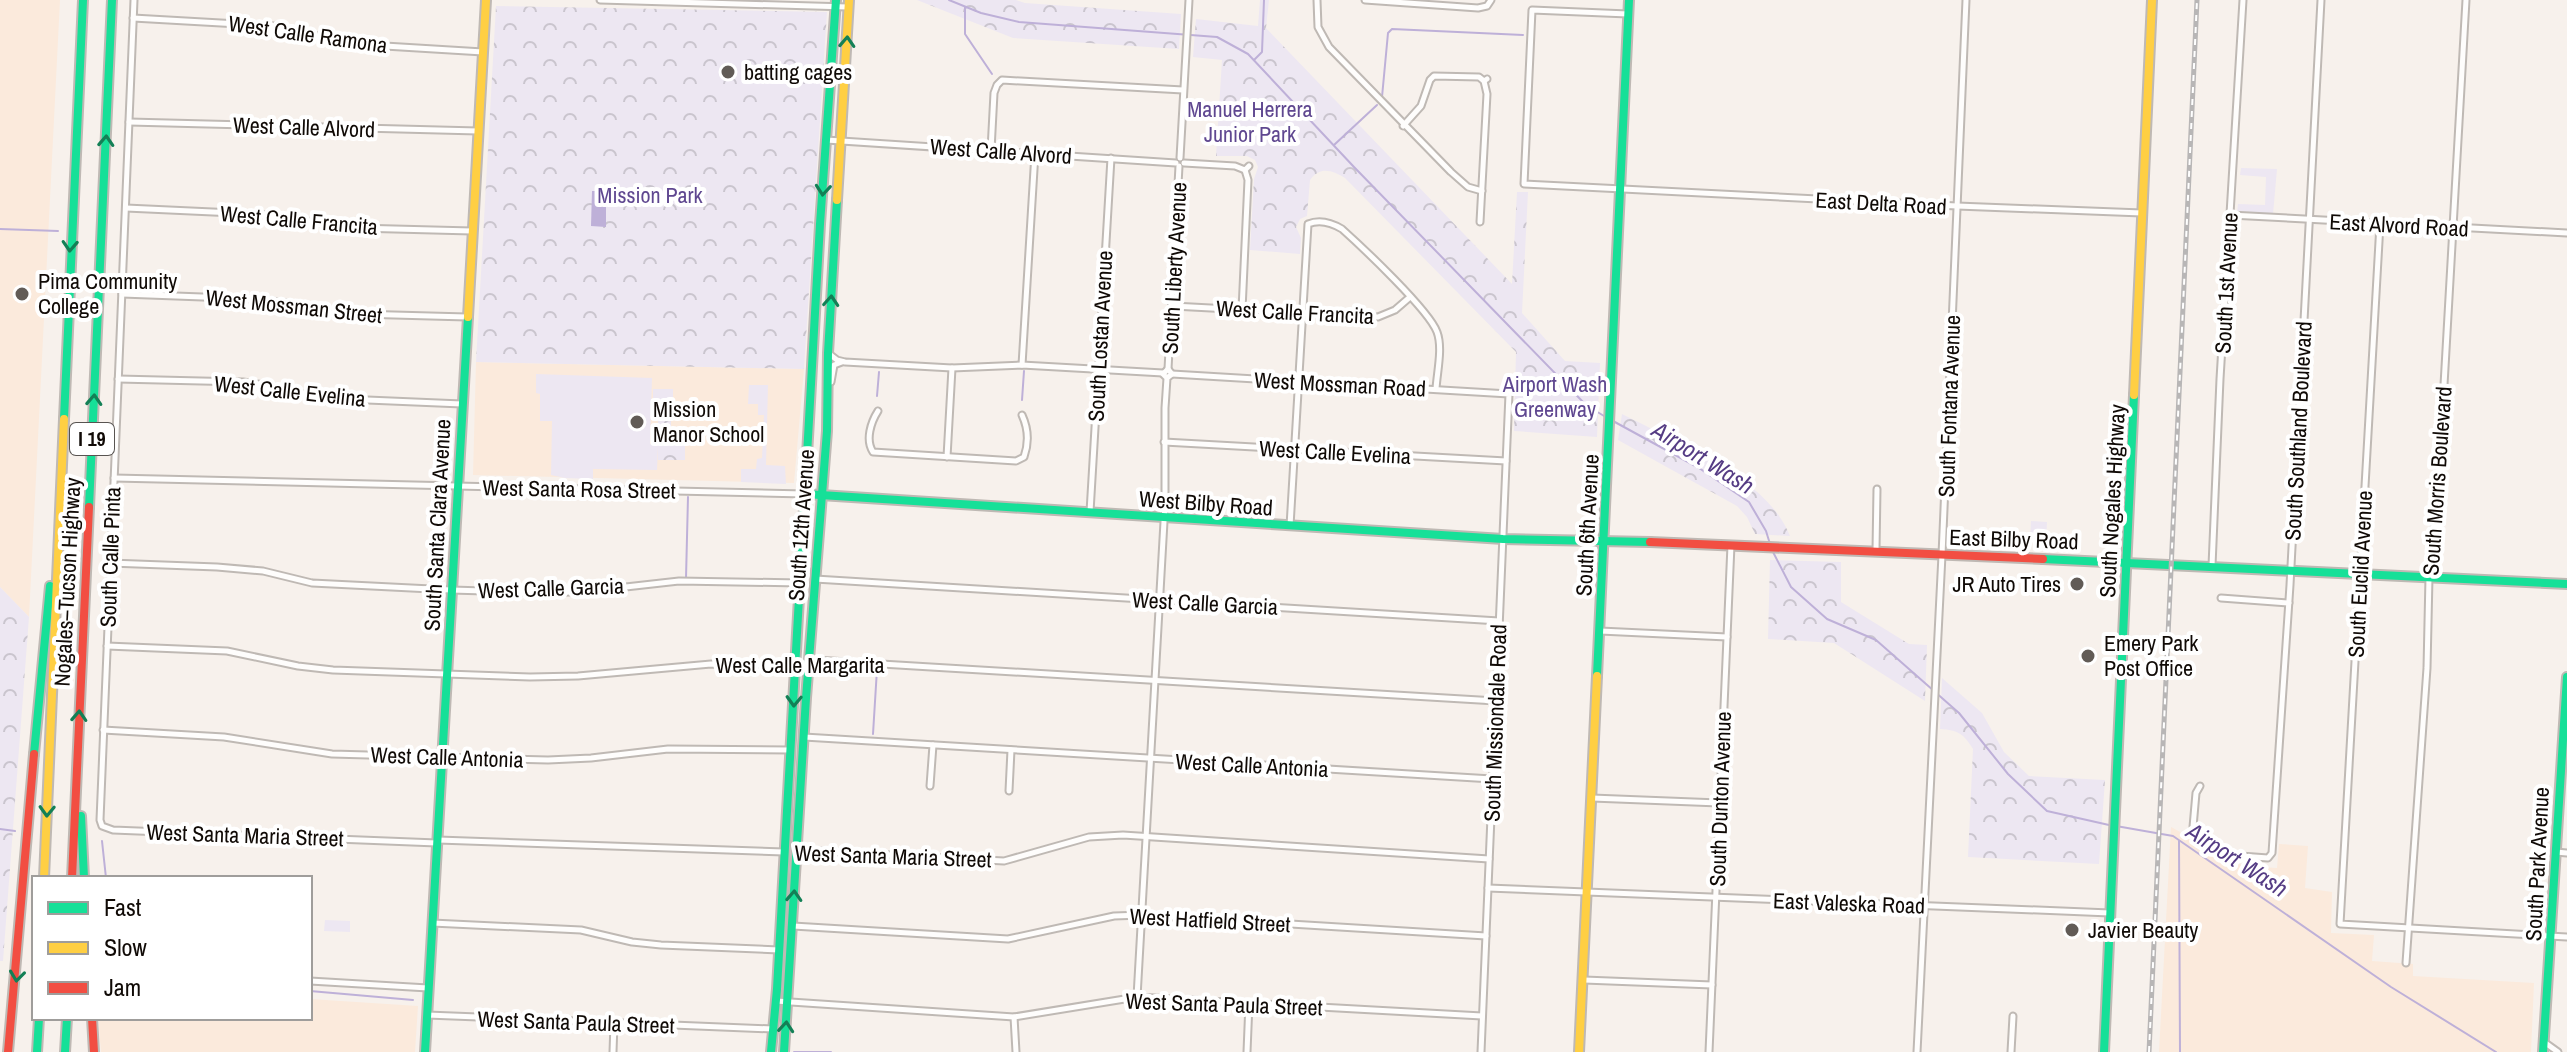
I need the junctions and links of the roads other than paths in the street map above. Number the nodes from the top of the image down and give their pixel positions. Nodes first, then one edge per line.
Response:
1 (83, 0) edge
2 (112, 0) edge
3 (134, 0) edge
4 (486, 0) edge
5 (600, 0) edge
6 (1189, 0) edge
7 (1317, 0) edge
8 (1365, 0) edge
9 (1629, 0) edge
10 (1966, 0) edge
11 (2152, 0) edge
12 (2243, 0) edge
13 (2321, 0) edge
14 (2466, 0) edge
15 (785, 3) edge
16 (835, 3) edge
17 (849, 3) edge
18 (1489, 3) edge
19 (1628, 14) junction
20 (133, 18) junction
21 (483, 52) junction
22 (1183, 90) junction
23 (129, 122) junction
24 (1403, 126) junction
25 (478, 131) junction
26 (826, 140) junction
27 (842, 140) junction
28 (991, 150) junction
29 (1035, 153) junction
30 (1111, 158) junction
31 (1180, 162) junction
32 (1620, 190) junction
33 (1482, 191) junction
34 (1957, 206) junction
35 (126, 208) junction
36 (2143, 213) junction
37 (2230, 215) junction
38 (2309, 220) junction
39 (1480, 222) dead end
40 (2380, 224) junction
41 (2453, 227) junction
42 (472, 231) junction
43 (2567, 233) edge
44 (122, 294) junction
45 (1410, 297) junction
46 (1173, 306) junction
47 (1242, 310) junction
48 (1301, 313) junction
49 (467, 317) junction
50 (828, 353) junction
51 (845, 362) junction
52 (1022, 365) junction
53 (952, 368) junction
54 (1099, 369) junction
55 (1168, 374) junction
56 (812, 375) junction
57 (828, 375) junction
58 (118, 379) junction
59 (1298, 381) junction
60 (1436, 389) junction
61 (828, 390) junction
62 (1509, 394) joint
63 (462, 404) junction
64 (878, 411) dead end
65 (1022, 415) dead end
66 (1163, 442) junction
67 (1294, 450) junction
68 (947, 457) junction
69 (1506, 461) junction
70 (114, 478) junction
71 (458, 486) junction
72 (1877, 489) dead end
73 (805, 494) junction
74 (822, 495) junction
75 (59, 509) junction
76 (1090, 514) junction
77 (1164, 518) junction
78 (1290, 527) junction
79 (1503, 539) junction
80 (1604, 540) junction
81 (1731, 545) junction
82 (1876, 551) junction
83 (1942, 555) junction
84 (110, 563) junction
85 (2127, 563) junction
86 (2212, 567) junction
87 (2291, 571) junction
88 (2360, 574) junction
89 (2429, 577) junction
90 (815, 579) junction
91 (801, 583) junction
92 (2567, 584) edge
93 (451, 590) junction
94 (2221, 598) dead end
95 (1159, 601) junction
96 (2289, 603) junction
97 (1499, 621) junction
98 (1600, 631) junction
99 (1727, 637) junction
100 (107, 646) junction
101 (809, 661) junction
102 (795, 666) junction
103 (447, 673) junction
104 (2567, 677) edge
105 (1155, 680) junction
106 (1496, 701) junction
107 (103, 730) junction
108 (804, 737) junction
109 (933, 745) junction
110 (791, 750) junction
111 (1011, 750) junction
112 (442, 756) junction
113 (77, 758) junction
114 (1150, 760) junction
115 (2564, 763) edge
116 (1492, 779) junction
117 (930, 786) dead end
118 (2200, 786) dead end
119 (1009, 791) dead end
120 (1592, 798) junction
121 (1719, 803) junction
122 (102, 826) joint
123 (1145, 836) junction
124 (437, 842) junction
125 (798, 850) junction
126 (785, 852) junction
127 (2555, 852) junction
128 (2567, 853) edge
129 (1489, 859) junction
130 (44, 876) edge
131 (72, 876) edge
132 (84, 876) edge
133 (1488, 888) junction
134 (1588, 892) junction
135 (1716, 897) junction
136 (1924, 906) junction
137 (2111, 913) junction
138 (1142, 915) junction
139 (432, 923) junction
140 (793, 926) junction
141 (2408, 927) junction
142 (1486, 936) junction
143 (2551, 936) junction
144 (2567, 937) edge
145 (779, 950) junction
146 (2406, 963) dead end
147 (1584, 980) junction
148 (312, 981) edge
149 (1712, 985) junction
150 (428, 988) junction
151 (1137, 997) junction
152 (776, 1001) junction
153 (788, 1002) junction
154 (1249, 1003) junction
155 (427, 1015) junction
156 (1482, 1016) junction
157 (2013, 1016) dead end
158 (1014, 1017) junction
159 (39, 1020) edge
160 (67, 1020) edge
161 (92, 1020) edge
162 (614, 1023) junction
163 (773, 1029) junction
164 (2543, 1041) junction
165 (8, 1052) edge
166 (37, 1052) edge
167 (65, 1052) edge
168 (94, 1052) edge
169 (425, 1052) edge
170 (613, 1052) edge
171 (771, 1052) edge
172 (784, 1052) edge
173 (1016, 1052) edge
174 (1247, 1052) edge
175 (1481, 1052) edge
176 (1579, 1052) edge
177 (1709, 1052) edge
178 (1917, 1052) edge
179 (2011, 1052) edge
180 (2104, 1052) edge
181 (2543, 1052) edge
182 (2558, 1052) edge

1 -> 75 main road, Nogales–Tucson Highway / I 19
113 -> 2 main road, Nogales–Tucson Highway / I 19
3 - 20 street, South Calle Pinta
4 - 21 main road, South Santa Clara Avenue
5 - 15 street
6 - 22 street, South Liberty Avenue
7 - 24 street
8 - 18 street
9 - 19 main road, South 6th Avenue
10 - 34 street, South Fontana Avenue
11 - 36 main road, South Nogales Highway
12 - 37 street, South 1st Avenue
13 - 38 street, South Southland Boulevard
14 - 41 street, South Morris Boulevard
15 - 16 street
16 - 17 street
16 - 26 main road, South 12th Avenue
27 -> 17 main road, South 12th Avenue
19 - 32 main road, South 6th Avenue
19 - 32 street, East Delta Road
20 - 21 street, West Calle Ramona
20 - 23 street, South Calle Pinta
21 - 25 main road, South Santa Clara Avenue
22 - 28 street
22 - 31 street, South Liberty Avenue
23 - 25 street, West Calle Alvord
23 - 35 street, South Calle Pinta
24 - 33 street
24 - 33 street
25 - 42 main road, South Santa Clara Avenue
26 - 27 street, West Calle Alvord
26 -> 56 main road, South 12th Avenue
27 - 28 street, West Calle Alvord
50 -> 27 main road, South 12th Avenue
28 - 29 street, West Calle Alvord
29 - 30 street, West Calle Alvord
29 - 52 street
30 - 31 street, West Calle Alvord
30 - 54 street, South Lostan Avenue
31 - 46 street, South Liberty Avenue
31 - 47 street, West Calle Alvord
32 - 34 street, East Delta Road
32 - 80 main road, South 6th Avenue
33 - 39 street
34 - 36 street, East Delta Road
34 - 83 street, South Fontana Avenue
35 - 42 street, West Calle Francita
35 - 44 street, South Calle Pinta
36 - 85 main road, South Nogales Highway
37 - 38 street, East Alvord Road
37 - 86 street, South 1st Avenue
38 - 40 street, East Alvord Road
38 - 87 street, South Southland Boulevard
40 - 41 street, East Alvord Road
40 - 88 street, South Euclid Avenue
41 - 43 street, East Alvord Road
41 - 89 street, South Morris Boulevard
42 - 49 main road, South Santa Clara Avenue
44 - 49 street, West Mossman Street
44 - 58 street, South Calle Pinta
45 - 48 street, West Calle Francita
45 - 48 street
45 - 60 street
46 - 47 street, West Calle Francita
46 - 55 street, South Liberty Avenue
47 - 48 street, West Calle Francita
48 - 59 street
49 - 63 main road, South Santa Clara Avenue
50 - 51 street
50 - 57 main road, South 12th Avenue
51 - 53 street, West Mossman Road
51 - 61 street
52 - 53 street, West Mossman Road
52 - 54 street, West Mossman Road
53 - 68 street
54 - 55 street, West Mossman Road
54 - 76 street, South Lostan Avenue
55 - 59 street, West Mossman Road
55 - 66 street, South Liberty Avenue
56 - 57 main road
56 - 73 main road, South 12th Avenue
57 - 61 main road, South 12th Avenue
58 - 63 street, West Calle Evelina
58 - 70 street, South Calle Pinta
59 - 60 street, West Mossman Road
59 - 67 street
60 - 62 street, West Mossman Road
61 - 74 main road, South 12th Avenue
62 - 69 street, South Missiondale Road
63 - 71 main road, South Santa Clara Avenue
64 - 68 street
65 - 68 street
66 - 67 street, West Calle Evelina
66 - 77 street, South Liberty Avenue
67 - 69 street, West Calle Evelina
67 - 78 street
69 - 79 street, South Missiondale Road
70 - 71 street, West Santa Rosa Street
70 - 84 street, South Calle Pinta
71 - 73 street, West Santa Rosa Street
71 - 93 main road, South Santa Clara Avenue
72 - 82 street
73 - 74 main road, West Bilby Road
73 - 91 main road, South 12th Avenue
74 - 76 main road, West Bilby Road
74 - 90 main road, South 12th Avenue
75 -> 130 main road, Nogales–Tucson Highway / I 19
75 -> 165 main road
76 - 77 main road, West Bilby Road
77 - 78 main road, West Bilby Road
77 - 95 street, South Liberty Avenue
78 - 79 main road, West Bilby Road
79 - 80 main road, West Bilby Road
79 - 97 street, South Missiondale Road
80 - 81 main road, East Bilby Road
80 - 98 main road, South 6th Avenue
81 - 82 main road, East Bilby Road
81 - 99 street, South Dunton Avenue
82 - 83 main road, East Bilby Road
83 - 85 main road, East Bilby Road
83 - 136 street, South Fontana Avenue
84 - 93 street, West Calle Garcia
84 - 100 street, South Calle Pinta
85 - 86 main road, East Bilby Road
85 - 137 main road, South Nogales Highway
86 - 87 main road, East Bilby Road
87 - 88 main road, East Bilby Road
87 - 96 street, South Southland Boulevard
88 - 89 main road, East Bilby Road
88 - 141 street, South Euclid Avenue
89 - 92 main road, East Bilby Road
89 - 141 street, South Morris Boulevard
90 - 95 street, West Calle Garcia
90 - 101 main road, South 12th Avenue
91 - 93 street, West Calle Garcia
91 - 102 main road, South 12th Avenue
93 - 103 main road, South Santa Clara Avenue
94 - 96 street
95 - 97 street, West Calle Garcia
95 - 105 street, South Liberty Avenue
96 - 118 street, South Southland Boulevard
97 - 106 street, South Missiondale Road
98 - 99 street
98 - 120 main road, South 6th Avenue
99 - 121 street, South Dunton Avenue
100 - 103 street, West Calle Margarita
100 - 107 street, South Calle Pinta
101 - 102 street, West Calle Margarita
101 - 105 street, West Calle Margarita
101 - 108 main road, South 12th Avenue
102 - 103 street, West Calle Margarita
102 -> 110 main road, South 12th Avenue
103 - 112 main road, South Santa Clara Avenue
104 - 115 main road, South Park Avenue
105 - 106 street, West Calle Margarita
105 - 114 street, South Liberty Avenue
106 - 116 street, South Missiondale Road
107 - 112 street, West Calle Antonia
107 - 122 street, South Calle Pinta
108 - 109 street, West Calle Antonia
108 - 125 main road, South 12th Avenue
109 - 111 street, West Calle Antonia
109 - 117 street
110 - 112 street, West Calle Antonia
110 - 126 main road, South 12th Avenue
111 - 114 street, West Calle Antonia
111 - 119 street
112 - 124 main road, South Santa Clara Avenue
113 - 131 main road, Nogales–Tucson Highway / I 19
113 - 132 main road
114 - 116 street, West Calle Antonia
114 - 123 street, South Liberty Avenue
115 - 127 main road, South Park Avenue
116 - 129 street, South Missiondale Road
120 - 121 street
120 - 134 main road, South 6th Avenue
121 - 135 street, South Dunton Avenue
122 - 124 street, West Santa Maria Street
123 - 125 street, West Santa Maria Street
123 - 129 street, West Santa Maria Street
123 - 138 street, South Liberty Avenue
124 - 126 street, West Santa Maria Street
124 - 139 main road, South Santa Clara Avenue
125 - 126 street, West Santa Maria Street
140 -> 125 main road, South 12th Avenue
126 - 145 main road, South 12th Avenue
127 - 128 street
127 - 143 main road, South Park Avenue
129 - 133 street, South Missiondale Road
133 - 134 street, East Valeska Road
133 - 142 street, South Missiondale Road
134 - 135 street, East Valeska Road
134 - 147 main road, South 6th Avenue
135 - 136 street, East Valeska Road
135 - 149 street, South Dunton Avenue
136 - 137 street, East Valeska Road
136 - 178 street, South Fontana Avenue
137 - 180 main road, South Nogales Highway
138 - 140 street, West Hatfield Street
138 - 142 street, West Hatfield Street
138 - 151 street, South Liberty Avenue
139 - 145 street
139 - 150 main road, South Santa Clara Avenue
140 - 153 main road, South 12th Avenue
141 - 143 street
141 - 146 street, South Morris Boulevard
142 - 156 street, South Missiondale Road
143 - 144 street
143 - 164 main road, South Park Avenue
145 - 152 main road, South 12th Avenue
147 - 149 street
147 - 176 main road, South 6th Avenue
148 - 150 street
149 - 177 street, South Dunton Avenue
150 - 155 main road, South Santa Clara Avenue
151 - 154 street, West Santa Paula Street
151 - 158 street, West Santa Paula Street
152 - 153 street, West Santa Paula Street
152 - 163 main road, South 12th Avenue
153 - 158 street, West Santa Paula Street
172 -> 153 main road, South 12th Avenue
154 - 156 street, West Santa Paula Street
154 - 174 street
155 - 162 street, West Santa Paula Street
155 - 169 main road, South Santa Clara Avenue
156 - 175 street, South Missiondale Road
157 - 179 street
158 - 173 street
159 - 166 main road
160 - 167 main road
161 - 168 main road
162 - 163 street, West Santa Paula Street
162 - 170 street
163 - 171 main road, South 12th Avenue
164 - 181 main road, South Park Avenue
164 - 182 street

